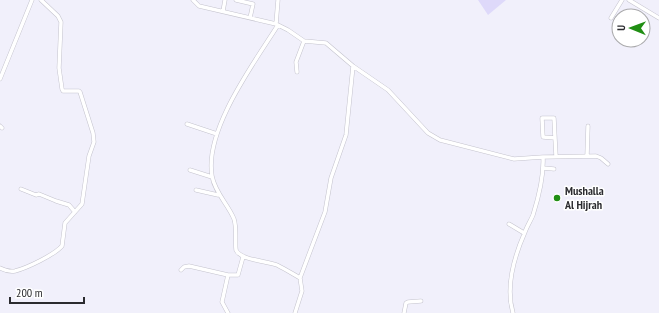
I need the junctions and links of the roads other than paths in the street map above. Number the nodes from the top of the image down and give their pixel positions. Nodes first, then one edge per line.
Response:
1 (32, 0) edge
2 (40, 0) edge
3 (192, 0) edge
4 (225, 0) edge
5 (236, 0) edge
6 (278, 0) edge
7 (628, 0) edge
8 (636, 2) edge
9 (222, 11) junction
10 (250, 18) junction
11 (659, 18) edge
12 (277, 25) junction
13 (304, 41) junction
14 (353, 66) junction
15 (297, 72) dead end
16 (0, 77) edge
17 (187, 124) dead end
18 (588, 126) dead end
19 (217, 134) junction
20 (555, 138) junction
21 (556, 156) junction
22 (587, 156) junction
23 (543, 157) junction
24 (608, 164) dead end
25 (544, 168) junction
26 (554, 169) dead end
27 (190, 170) dead end
28 (212, 177) junction
29 (21, 189) dead end
30 (196, 190) dead end
31 (218, 195) junction
32 (75, 212) junction
33 (509, 224) dead end
34 (524, 233) junction
35 (243, 256) junction
36 (0, 268) edge
37 (182, 270) dead end
38 (228, 275) junction
39 (300, 278) junction
40 (421, 301) dead end
41 (228, 313) edge
42 (295, 313) edge
43 (404, 313) edge
44 (513, 313) edge

1 - 16 street
2 - 32 street
3 - 9 street
4 - 9 street
5 - 10 street
6 - 12 street
7 - 8 street
8 - 11 street
9 - 10 street
10 - 12 street
12 - 13 street
12 - 19 street
13 - 14 street
13 - 15 street
14 - 23 street
14 - 39 street
17 - 19 street
18 - 22 street
19 - 28 street
20 - 20 street
20 - 21 street
21 - 22 street
21 - 23 street
22 - 24 street
23 - 25 street
25 - 26 street
25 - 34 street
27 - 28 street
28 - 31 street
29 - 32 street
30 - 31 street
31 - 35 street
32 - 36 street
33 - 34 street
34 - 44 street
35 - 38 street
35 - 39 street
37 - 38 street
38 - 41 street
39 - 42 street
40 - 43 street

